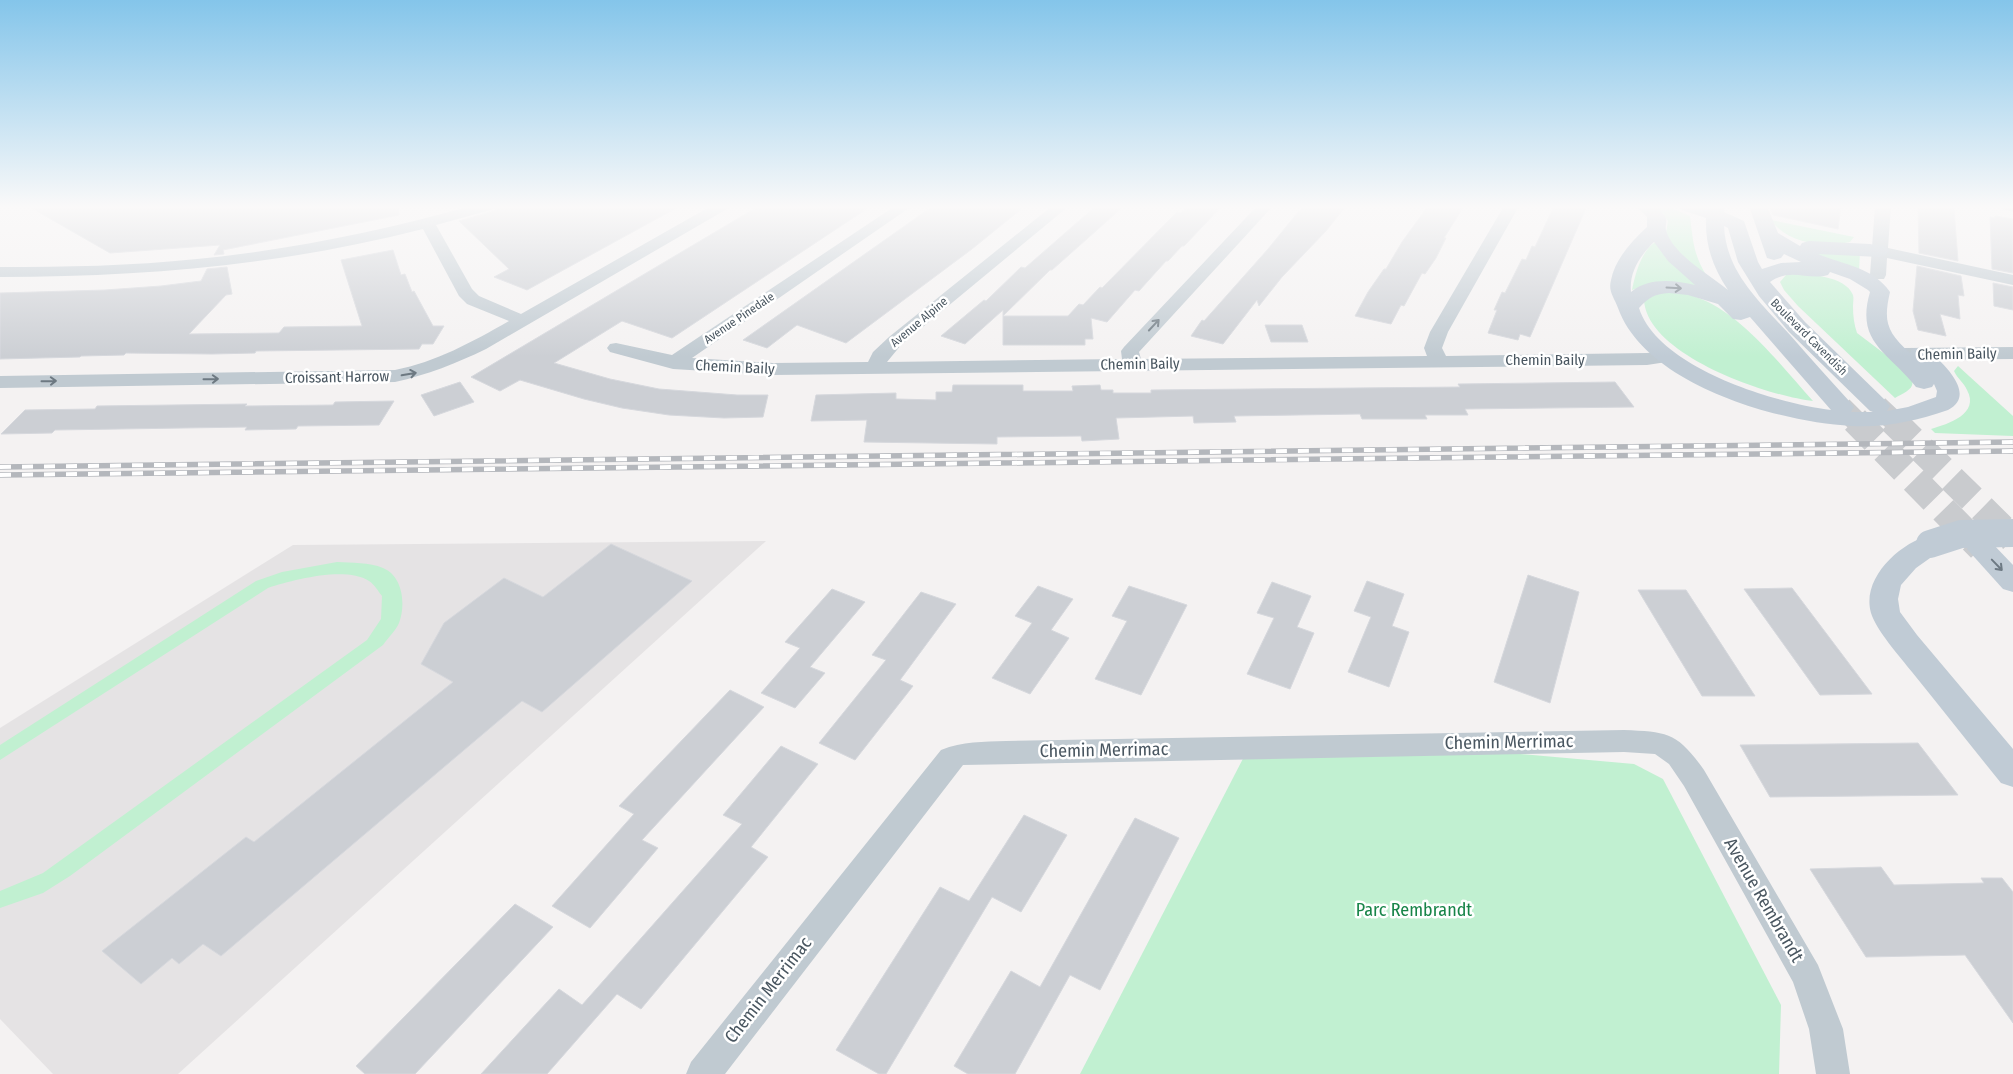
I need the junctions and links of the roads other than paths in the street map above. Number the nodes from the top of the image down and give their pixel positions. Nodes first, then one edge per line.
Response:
1 (259, 256) edge
2 (445, 256) edge
3 (634, 256) edge
4 (831, 256) edge
5 (1000, 256) edge
6 (1219, 256) edge
7 (1483, 256) edge
8 (1631, 256) edge
9 (1672, 256) edge
10 (1720, 256) edge
11 (1746, 256) edge
12 (1772, 256) edge
13 (1805, 256) edge
14 (1879, 256) edge
15 (1903, 256) edge
16 (0, 272) edge
17 (1878, 275) dead end
18 (1765, 276) junction
19 (2013, 280) edge
20 (1876, 301) junction
21 (1730, 304) junction
22 (1628, 307) junction
23 (521, 320) junction
24 (616, 348) dead end
25 (2013, 353) edge
26 (1910, 354) junction
27 (1666, 357) junction
28 (1439, 360) junction
29 (673, 363) junction
30 (1132, 364) junction
31 (875, 367) junction
32 (1810, 373) junction
33 (0, 382) edge
34 (1878, 406) tunnel mouth
35 (1842, 407) tunnel mouth
36 (2013, 533) edge
37 (1981, 549) tunnel mouth
38 (2013, 582) edge
39 (1660, 743) joint
40 (2013, 773) edge
41 (703, 1074) edge
42 (1833, 1074) edge

1 - 16 street
2 - 23 street
3 - 23 street, Croissant Harrow
4 - 29 street, Avenue Pinedale
5 - 31 street, Avenue Alpine
30 -> 6 street
7 - 28 street
8 - 22 main road
9 - 21 main road
10 - 32 main road, Boulevard Cavendish
11 - 18 main road, Boulevard Cavendish
12 - 18 main road
13 - 20 main road
14 - 17 street
15 - 19 street
18 - 20 main road
18 - 34 main road, Boulevard Cavendish
20 - 26 main road
22 -> 21 main road
21 - 32 main road
22 - 27 main road
33 -> 23 street, Croissant Harrow
24 - 29 street, Chemin Baily
25 - 26 street, Chemin Baily
26 - 27 main road
27 - 28 street, Chemin Baily
28 - 30 street, Chemin Baily
29 - 31 street, Chemin Baily
30 - 31 street, Chemin Baily
32 - 35 main road, Boulevard Cavendish
36 - 40 main road, bridge
37 -> 38 main road
39 - 41 street, Chemin Merrimac
39 - 42 street, Avenue Rembrandt

